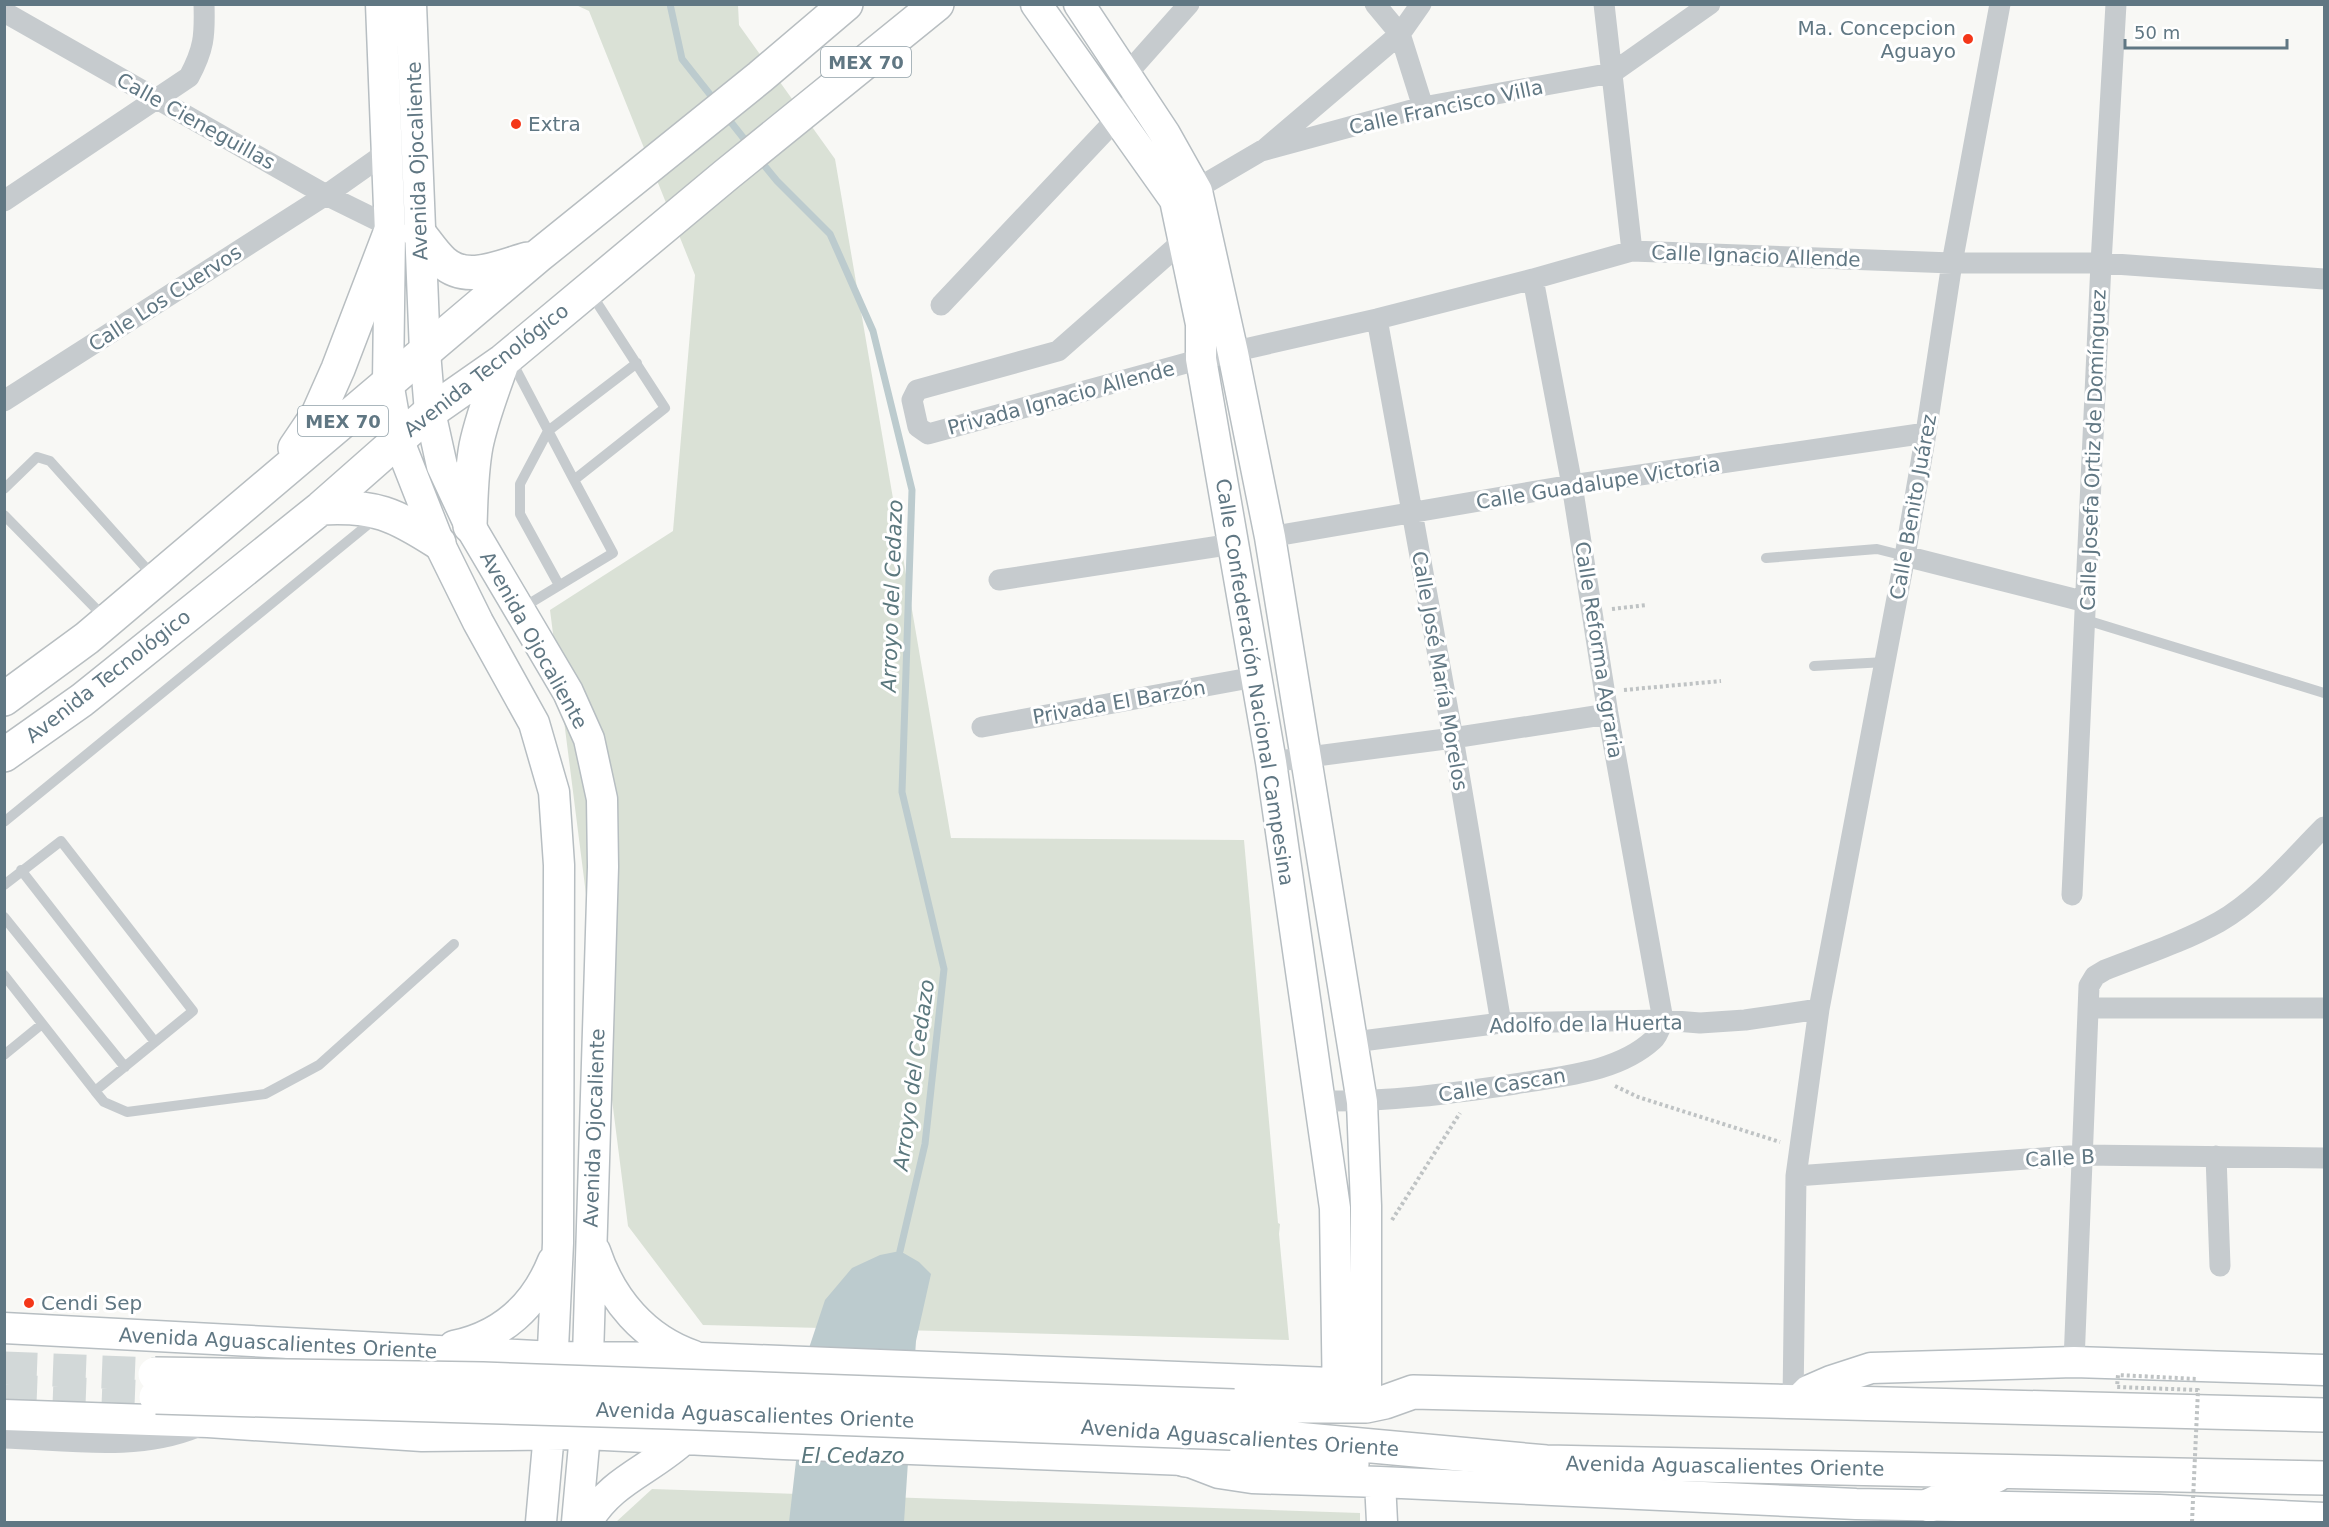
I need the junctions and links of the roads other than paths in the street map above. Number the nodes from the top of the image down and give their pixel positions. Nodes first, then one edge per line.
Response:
1 (204, 4) edge
2 (381, 4) edge
3 (411, 4) edge
4 (846, 4) edge
5 (937, 4) edge
6 (1036, 4) edge
7 (1079, 4) edge
8 (1189, 4) edge
9 (1375, 4) edge
10 (1422, 4) edge
11 (1604, 4) edge
12 (1710, 4) edge
13 (2000, 4) edge
14 (2116, 4) edge
15 (4, 12) edge
16 (1400, 34) junction
17 (1612, 73) junction
18 (1132, 85) junction
19 (158, 99) junction
20 (1423, 108) junction
21 (1117, 117) junction
22 (1262, 151) junction
23 (387, 152) junction
24 (327, 195) junction
25 (1186, 195) junction
26 (4, 201) edge
27 (399, 231) junction
28 (1184, 240) junction
29 (1632, 251) junction
30 (538, 256) junction
31 (1952, 263) junction
32 (2101, 263) junction
33 (1533, 279) junction
34 (2325, 279) edge
35 (588, 290) junction
36 (941, 305) dead end
37 (1377, 319) junction
38 (425, 352) junction
39 (1233, 353) junction
40 (506, 358) junction
41 (1201, 359) junction
42 (637, 363) junction
43 (388, 382) junction
44 (4, 401) edge
45 (430, 412) junction
46 (548, 431) junction
47 (1926, 433) junction
48 (398, 439) junction
49 (574, 480) junction
50 (272, 482) junction
51 (1572, 485) junction
52 (4, 489) edge
53 (321, 508) junction
54 (382, 512) junction
55 (1412, 512) junction
56 (4, 515) edge
57 (470, 526) junction
58 (1270, 537) junction
59 (439, 543) junction
60 (1233, 544) junction
61 (1905, 556) junction
62 (1766, 558) dead end
63 (157, 579) junction
64 (999, 580) dead end
65 (559, 585) junction
66 (519, 609) junction
67 (2086, 611) junction
68 (107, 621) junction
69 (1885, 662) junction
70 (1814, 666) dead end
71 (1255, 677) junction
72 (2325, 693) edge
73 (4, 699) edge
74 (1608, 714) junction
75 (982, 727) dead end
76 (1453, 738) junction
77 (4, 755) edge
78 (1304, 758) junction
79 (1271, 762) junction
80 (4, 822) edge
81 (2325, 827) edge
82 (21, 870) junction
83 (4, 885) edge
84 (2073, 895) dead end
85 (4, 917) edge
86 (454, 944) dead end
87 (4, 975) edge
88 (2088, 1008) junction
89 (2325, 1008) edge
90 (1819, 1009) junction
91 (1664, 1020) junction
92 (1501, 1023) junction
93 (42, 1024) junction
94 (155, 1042) junction
95 (1354, 1042) junction
96 (4, 1055) edge
97 (125, 1067) junction
98 (95, 1091) junction
99 (1320, 1101) junction
100 (1362, 1102) junction
101 (2083, 1155) junction
102 (2216, 1156) junction
103 (2325, 1158) edge
104 (1796, 1176) junction
105 (591, 1232) junction
106 (558, 1243) junction
107 (2220, 1266) dead end
108 (4, 1328) edge
109 (431, 1351) junction
110 (478, 1353) junction
111 (554, 1357) junction
112 (588, 1357) junction
113 (714, 1359) junction
114 (2074, 1362) junction
115 (2325, 1370) edge
116 (155, 1385) tunnel mouth
117 (1351, 1395) junction
118 (1795, 1401) junction
119 (2323, 1414) edge
120 (4, 1415) edge
121 (1232, 1420) junction
122 (208, 1422) junction
123 (549, 1433) junction
124 (585, 1434) junction
125 (422, 1436) junction
126 (4, 1438) edge
127 (685, 1438) junction
128 (718, 1440) junction
129 (1185, 1460) junction
130 (1546, 1462) junction
131 (2004, 1472) junction
132 (2325, 1478) edge
133 (1380, 1482) junction
134 (1930, 1505) junction
135 (1855, 1513) edge
136 (2159, 1516) edge
137 (2325, 1518) edge
138 (541, 1522) edge
139 (577, 1522) edge
140 (587, 1522) edge
141 (1382, 1522) edge

1 - 19 street
2 - 23 street, Avenida Ojocaliente
3 - 27 street, Avenida Ojocaliente
4 - 30 main road, MEX 70
5 - 35 main road, Avenida Tecnológico / MEX 70
6 - 21 street, Calle Confederación Nacional Campesina
7 - 18 street, Calle Confederación Nacional Campesina
8 - 18 street
9 - 16 street
10 - 16 street
11 - 17 street
12 - 17 street, Calle Francisco Villa
13 - 31 street, Calle Benito Juárez
14 - 32 street, Calle Josefa Ortiz de Domínguez
15 - 19 street, Calle Cieneguillas
16 - 20 street
16 - 22 street
17 - 20 street, Calle Francisco Villa
17 - 29 street
18 - 21 street
18 - 25 street, Calle Confederación Nacional Campesina
19 - 24 street, Calle Cieneguillas
19 - 26 street
20 - 22 street, Calle Francisco Villa
21 - 25 street, Calle Confederación Nacional Campesina
21 - 36 street
22 - 25 street, Calle Francisco Villa
23 - 24 street, Calle Los Cuervos
23 - 27 street, Avenida Ojocaliente
24 - 27 street, Calle Cieneguillas
24 - 44 street, Calle Los Cuervos
25 - 28 street, Calle Confederación Nacional Campesina
25 - 39 street, Calle Confederación Nacional Campesina
27 - 30 main road
27 - 38 street, Avenida Ojocaliente
27 - 43 street, Avenida Ojocaliente
27 - 50 main road
28 - 41 street, Calle Confederación Nacional Campesina
28 - 41 street, Privada Ignacio Allende
29 - 31 street, Calle Ignacio Allende
29 - 33 street, Calle Ignacio Allende
30 - 38 main road, MEX 70
31 - 32 street, Calle Ignacio Allende
31 - 47 street, Calle Benito Juárez
32 - 34 street, Calle Ignacio Allende
32 - 67 street, Calle Josefa Ortiz de Domínguez
33 - 37 street, Calle Ignacio Allende
33 - 51 street, Calle Reforma Agraria
35 - 40 main road, Avenida Tecnológico / MEX 70
35 - 42 lane
37 - 39 street, Calle Ignacio Allende
37 - 55 street, Calle José María Morelos
38 - 43 main road, MEX 70
38 - 45 street, Avenida Ojocaliente
39 - 41 street, Calle Ignacio Allende
39 - 58 street, Calle Confederación Nacional Campesina
40 - 45 main road, Avenida Tecnológico / MEX 70
40 - 46 lane
40 - 57 main road
41 - 60 street, Calle Confederación Nacional Campesina
42 - 46 lane
42 - 49 lane
43 - 48 street, Avenida Ojocaliente
43 - 50 main road, MEX 70
45 - 48 main road, Avenida Tecnológico / MEX 70
45 - 57 street, Avenida Ojocaliente
46 - 49 lane
46 - 65 lane
47 - 51 street, Calle Guadalupe Victoria
47 - 61 street, Calle Benito Juárez
48 - 53 main road, Avenida Tecnológico / MEX 70
48 - 59 street, Avenida Ojocaliente
49 - 65 lane
50 - 63 main road, MEX 70
51 - 55 street, Calle Guadalupe Victoria
51 - 74 street, Calle Reforma Agraria
52 - 63 lane
53 - 54 main road
53 - 77 main road, Avenida Tecnológico / MEX 70
54 - 59 main road
54 - 80 lane
55 - 58 street, Calle Guadalupe Victoria
55 - 76 street, Calle José María Morelos
56 - 68 lane
57 - 66 street, Avenida Ojocaliente
58 - 78 street, Calle Confederación Nacional Campesina
59 - 106 street, Avenida Ojocaliente
60 - 64 street
60 - 71 street, Calle Confederación Nacional Campesina
61 - 62 lane
61 - 67 street
61 - 69 street, Calle Benito Juárez
63 - 68 main road, MEX 70
65 - 66 lane
66 - 105 street, Avenida Ojocaliente
67 - 72 lane
67 - 84 street, Calle Josefa Ortiz de Domínguez
68 - 73 main road, MEX 70
69 - 70 lane
69 - 90 street, Calle Benito Juárez
71 - 75 street, Privada El Barzón
71 - 79 street, Calle Confederación Nacional Campesina
74 - 76 street
74 - 91 street, Calle Reforma Agraria
76 - 78 street
76 - 92 street, Calle José María Morelos
78 - 79 street
78 - 95 street, Calle Confederación Nacional Campesina
79 - 99 street, Calle Confederación Nacional Campesina
81 - 88 street
82 - 83 lane
82 - 94 lane
82 - 94 lane
85 - 97 lane
86 - 98 lane
87 - 93 lane
88 - 89 street
88 - 101 street
90 - 91 street, Adolfo de la Huerta
90 - 104 street, Calle Benito Juárez
91 - 92 street, Adolfo de la Huerta
91 - 100 street, Calle Cascan
92 - 95 street, Adolfo de la Huerta
93 - 96 lane
93 - 98 lane
94 - 97 lane
95 - 100 street, Calle Confederación Nacional Campesina
97 - 98 lane
99 - 100 street, Calle Cascan
99 - 117 street, Calle Confederación Nacional Campesina
100 - 117 street, Calle Confederación Nacional Campesina
101 - 102 street, Calle B
101 - 104 street, Calle B
101 - 114 street
102 - 103 street, Calle B
102 - 107 street
104 - 118 street, Calle Benito Juárez
105 - 112 street, Avenida Ojocaliente
105 - 113 street
106 - 109 street
106 - 111 street, Avenida Ojocaliente
108 - 109 street, Avenida Aguascalientes Oriente
109 - 110 street, Avenida Aguascalientes Oriente
110 - 111 street, Avenida Aguascalientes Oriente
110 - 125 street
111 - 112 street, Avenida Aguascalientes Oriente
111 - 123 street, Avenida Ojocaliente
112 - 113 street, Avenida Aguascalientes Oriente
112 - 124 street, Avenida Ojocaliente
113 - 117 street, Avenida Aguascalientes Oriente
113 - 128 street
114 - 115 street
114 - 118 street
116 - 121 main road, Avenida Aguascalientes Oriente, bridge
117 - 118 main road, Avenida Aguascalientes Oriente
117 - 121 main road, Avenida Aguascalientes Oriente
118 - 119 main road, Avenida Aguascalientes Oriente
120 - 122 street, Avenida Aguascalientes Oriente
121 - 130 main road, Avenida Aguascalientes Oriente
122 - 125 street, Avenida Aguascalientes Oriente
122 - 126 street, Avenida Aguascalientes Oriente
123 - 124 street, Avenida Aguascalientes Oriente
123 - 125 street, Avenida Aguascalientes Oriente
123 - 138 street, Avenida Ojocaliente
124 - 127 street, Avenida Aguascalientes Oriente
124 - 139 street, Avenida Ojocaliente
127 - 128 street, Avenida Aguascalientes Oriente
127 - 140 street
128 - 129 street, Avenida Aguascalientes Oriente
129 - 130 main road
129 - 133 street, Avenida Aguascalientes Oriente
130 - 131 main road, Avenida Aguascalientes Oriente
131 - 132 main road, Avenida Aguascalientes Oriente
131 - 134 main road
133 - 135 street, Avenida Aguascalientes Oriente
133 - 141 street
134 - 135 street, Avenida Aguascalientes Oriente
134 - 136 street, Avenida Aguascalientes Oriente
136 - 137 street, Avenida Aguascalientes Oriente

